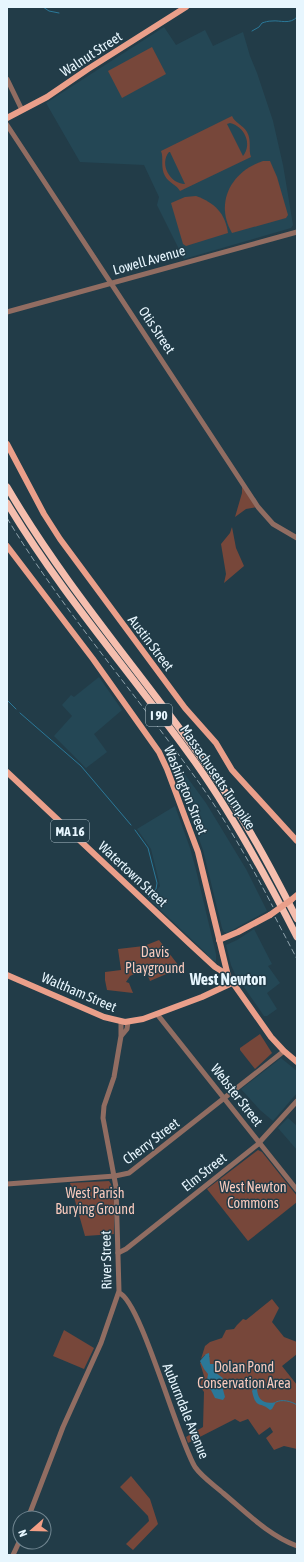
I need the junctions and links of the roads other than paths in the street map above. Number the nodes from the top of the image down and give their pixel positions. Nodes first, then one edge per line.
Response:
1 (186, 7) edge
2 (7, 79) edge
3 (22, 110) junction
4 (7, 118) edge
5 (7, 125) edge
6 (297, 232) edge
7 (111, 283) junction
8 (7, 312) edge
9 (7, 444) edge
10 (7, 487) edge
11 (7, 503) edge
12 (297, 538) edge
13 (7, 546) edge
14 (7, 772) edge
15 (297, 841) edge
16 (297, 895) edge
17 (297, 920) edge
18 (297, 937) edge
19 (219, 940) junction
20 (7, 975) edge
21 (228, 975) junction
22 (232, 983) junction
23 (158, 1014) junction
24 (125, 1022) junction
25 (284, 1051) junction
26 (297, 1062) edge
27 (225, 1099) junction
28 (297, 1101) edge
29 (259, 1143) junction
30 (115, 1176) junction
31 (7, 1184) edge
32 (297, 1190) edge
33 (118, 1253) junction
34 (119, 1293) junction
35 (31, 1510) edge
36 (297, 1546) edge

1 - 3 main road, Walnut Street
2 - 3 street
3 - 4 main road, Walnut Street
5 - 7 street, Otis Street
6 - 7 street, Lowell Avenue
7 - 8 street, Lowell Avenue
7 - 12 street, Otis Street
9 - 15 main road, Austin Street
10 - 17 highway, Massachusetts Turnpike / I 90
11 - 18 highway, Massachusetts Turnpike / I 90
13 - 19 main road, Washington Street
14 - 21 main road, Watertown Street / MA 16
16 - 19 main road, bridge
19 - 21 main road, Washington Street
20 - 24 main road, Waltham Street
21 - 22 main road, Washington Street / MA 16
22 - 23 main road, Waltham Street
22 - 25 main road, Washington Street / MA 16
23 - 24 main road, Waltham Street
23 - 27 street, Webster Street
24 - 30 street, River Street
25 - 26 main road, Washington Street / MA 16
25 - 27 street, Cherry Street
27 - 29 street, Webster Street
27 - 30 street, Cherry Street
28 - 29 street, Elm Street
29 - 32 street, Webster Street
29 - 33 street, Elm Street
30 - 31 street, Cherry Street
30 - 33 street, River Street
33 - 34 street, River Street
34 - 35 street, River Street
34 - 36 street, Auburndale Avenue

